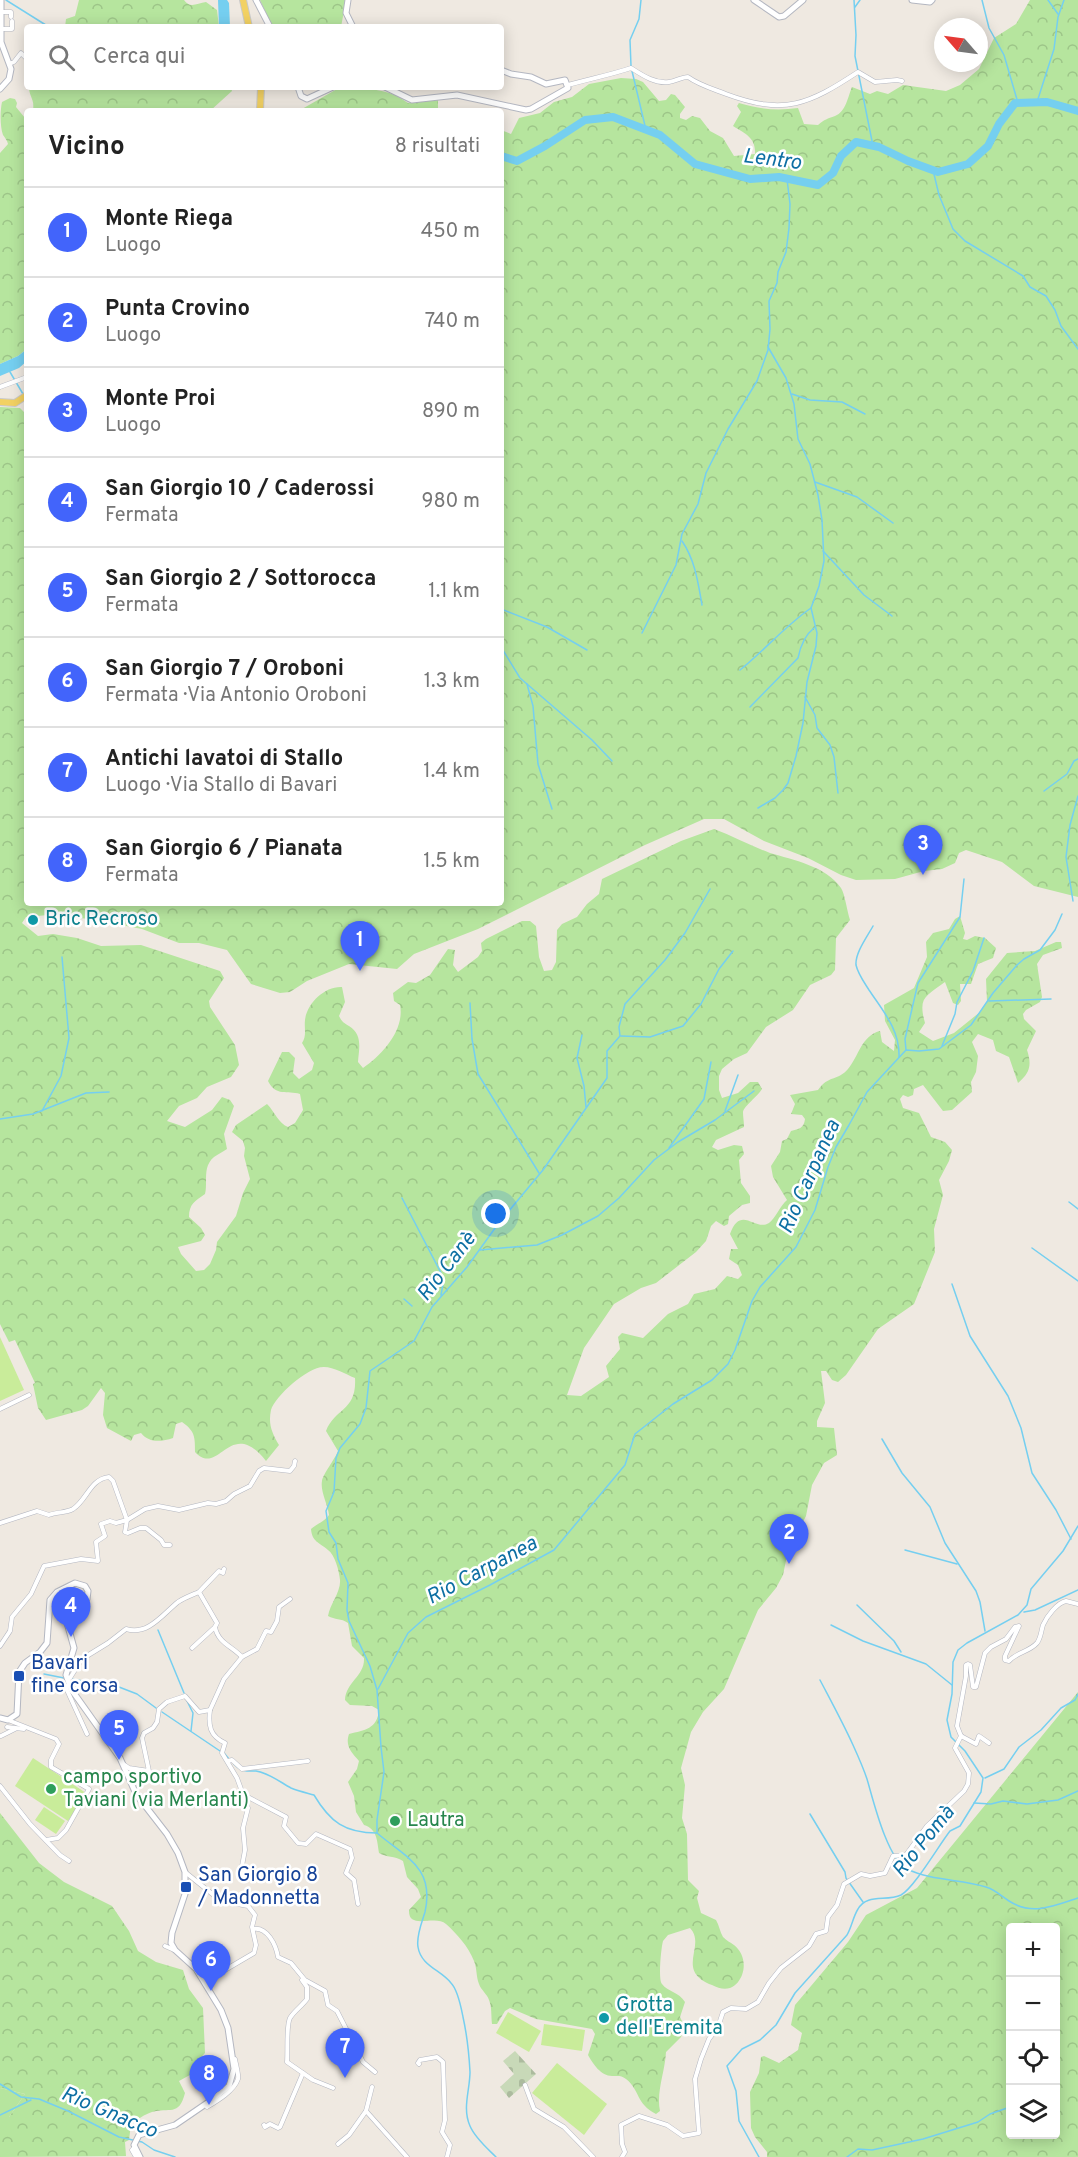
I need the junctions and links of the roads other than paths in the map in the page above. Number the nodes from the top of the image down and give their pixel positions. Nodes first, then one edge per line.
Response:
1 (2, 0) edge
2 (243, 0) edge
3 (256, 0) edge
4 (348, 0) edge
5 (754, 0) edge
6 (803, 0) edge
7 (912, 0) edge
8 (932, 0) edge
9 (1, 12) edge
10 (248, 24) edge
11 (268, 24) edge
12 (352, 24) edge
13 (1, 29) edge
14 (0, 34) edge
15 (24, 56) edge
16 (9, 64) junction
17 (504, 71) edge
18 (902, 81) dead end
19 (568, 85) junction
20 (0, 89) edge
21 (261, 90) edge
22 (300, 90) edge
23 (326, 90) edge
24 (391, 90) edge
25 (260, 108) edge
26 (24, 378) edge
27 (0, 387) edge
28 (24, 397) edge
29 (0, 402) edge
30 (28, 1395) dead end
31 (0, 1409) edge
32 (295, 1461) dead end
33 (127, 1520) junction
34 (0, 1523) edge
35 (170, 1545) dead end
36 (224, 1569) dead end
37 (199, 1592) junction
38 (290, 1599) dead end
39 (1078, 1604) edge
40 (215, 1627) junction
41 (0, 1646) edge
42 (192, 1648) dead end
43 (242, 1657) junction
44 (66, 1677) junction
45 (68, 1685) junction
46 (210, 1710) junction
47 (0, 1718) edge
48 (8, 1724) junction
49 (15, 1729) junction
50 (27, 1729) junction
51 (87, 1734) dead end
52 (1, 1736) edge
53 (960, 1738) junction
54 (989, 1743) dead end
55 (228, 1761) junction
56 (308, 1761) dead end
57 (123, 1764) junction
58 (0, 1786) edge
59 (244, 1795) junction
60 (46, 1840) junction
61 (69, 1861) dead end
62 (185, 1872) junction
63 (250, 1877) dead end
64 (358, 1904) dead end
65 (253, 1929) junction
66 (165, 1946) dead end
67 (175, 1950) junction
68 (301, 1977) junction
69 (209, 1991) junction
70 (231, 2048) junction
71 (419, 2064) dead end
72 (375, 2072) dead end
73 (303, 2073) junction
74 (319, 2083) junction
75 (525, 2085) dead end
76 (372, 2087) dead end
77 (316, 2088) dead end
78 (333, 2088) dead end
79 (206, 2104) junction
80 (366, 2111) junction
81 (264, 2125) dead end
82 (338, 2144) dead end
83 (138, 2157) edge
84 (407, 2157) edge
85 (447, 2157) edge
86 (593, 2157) edge
87 (622, 2157) edge

1 - 9 street
2 - 10 main road
3 - 11 street
4 - 12 street
5 - 6 street
7 - 8 street
9 - 13 street
9 - 13 street
13 - 14 street
14 - 16 street
15 - 16 street
16 - 20 street
17 - 19 street
18 - 19 street
19 - 24 street
21 - 25 main road
22 - 23 street
26 - 27 street
28 - 29 main road
30 - 31 street
32 - 33 street
33 - 34 street
33 - 35 street
33 - 41 street
36 - 37 street
37 - 40 street
37 - 44 street
38 - 43 street
39 - 53 street
40 - 42 street
40 - 43 street
43 - 46 street
44 - 45 street
44 - 48 street
45 - 51 street
45 - 57 street
46 - 55 street
46 - 57 street
47 - 48 street
48 - 49 street
48 - 50 street
49 - 50 street
49 - 52 street
50 - 60 street
53 - 54 street
53 - 87 street
55 - 56 street
55 - 59 street
57 - 62 street
58 - 60 street
59 - 63 street
59 - 64 street
60 - 61 street
62 - 65 street
62 - 67 street
65 - 68 street
65 - 69 street
66 - 67 street
67 - 69 street
68 - 72 street
68 - 73 street
69 - 70 street
70 - 79 street
70 - 79 street
71 - 85 street
73 - 74 street
73 - 81 street
74 - 77 street
74 - 78 street
75 - 86 street
76 - 80 street
79 - 83 street
80 - 82 street
80 - 84 street

